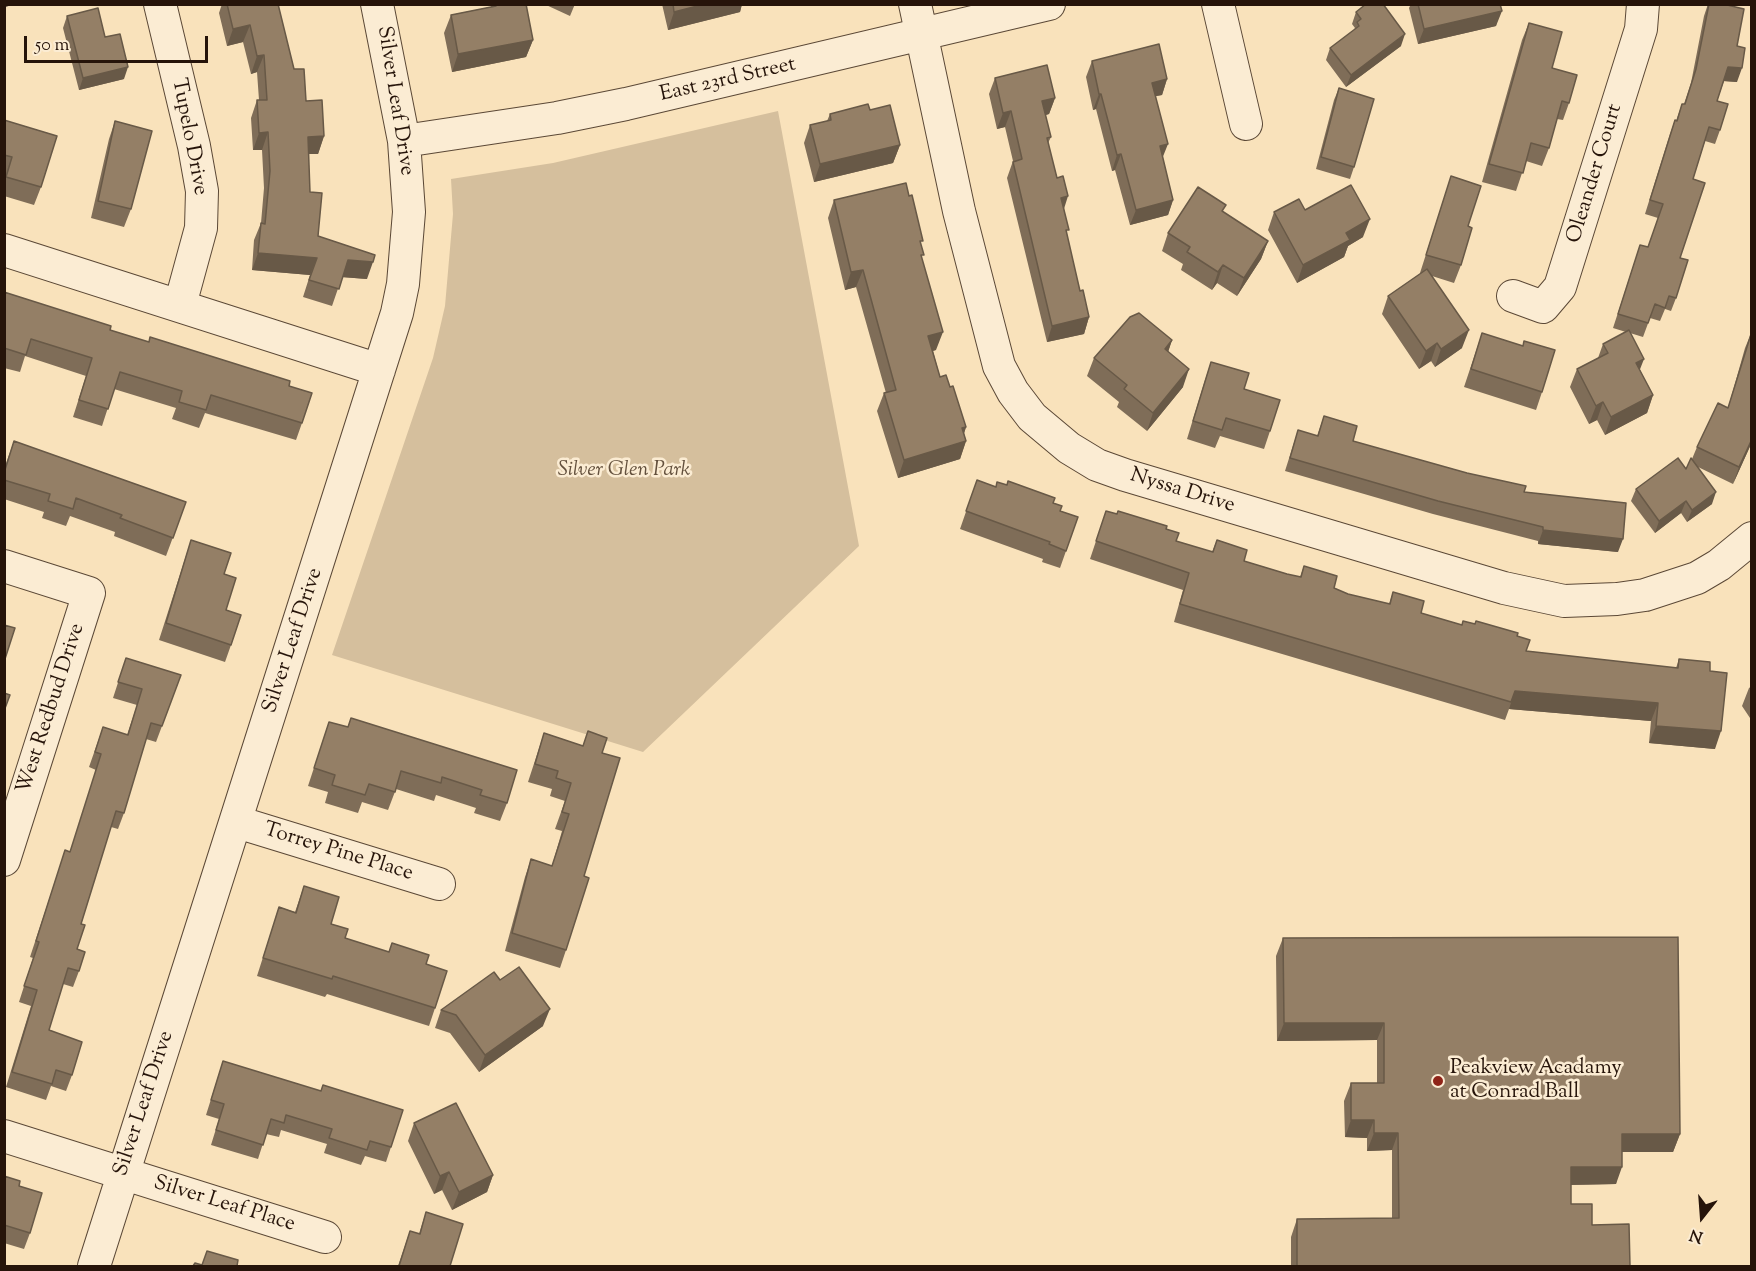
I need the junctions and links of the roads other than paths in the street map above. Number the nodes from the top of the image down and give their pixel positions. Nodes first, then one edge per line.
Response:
1 (160, 4) edge
2 (377, 4) edge
3 (915, 4) edge
4 (1049, 4) edge
5 (1218, 4) edge
6 (1643, 4) edge
7 (924, 35) junction
8 (1246, 124) dead end
9 (404, 141) junction
10 (4, 250) edge
11 (1513, 296) dead end
12 (180, 305) junction
13 (380, 370) junction
14 (1752, 538) edge
15 (4, 566) edge
16 (237, 822) junction
17 (4, 860) edge
18 (440, 884) dead end
19 (4, 1136) edge
20 (123, 1173) junction
21 (325, 1237) dead end
22 (94, 1266) edge

1 - 12 street, Tupelo Drive
2 - 9 street, Silver Leaf Drive
3 - 7 street, Nyssa Drive
4 - 7 street, East 23rd Street
5 - 8 street
6 - 11 street, Oleander Court
7 - 9 street, East 23rd Street
7 - 14 street, Nyssa Drive
9 - 13 street, Silver Leaf Drive
10 - 12 street
12 - 13 street
13 - 16 street, Silver Leaf Drive
15 - 17 street, West Redbud Drive
16 - 18 street, Torrey Pine Place
16 - 20 street, Silver Leaf Drive
19 - 20 street, Silver Leaf Place
20 - 21 street, Silver Leaf Place
20 - 22 street, Silver Leaf Drive

